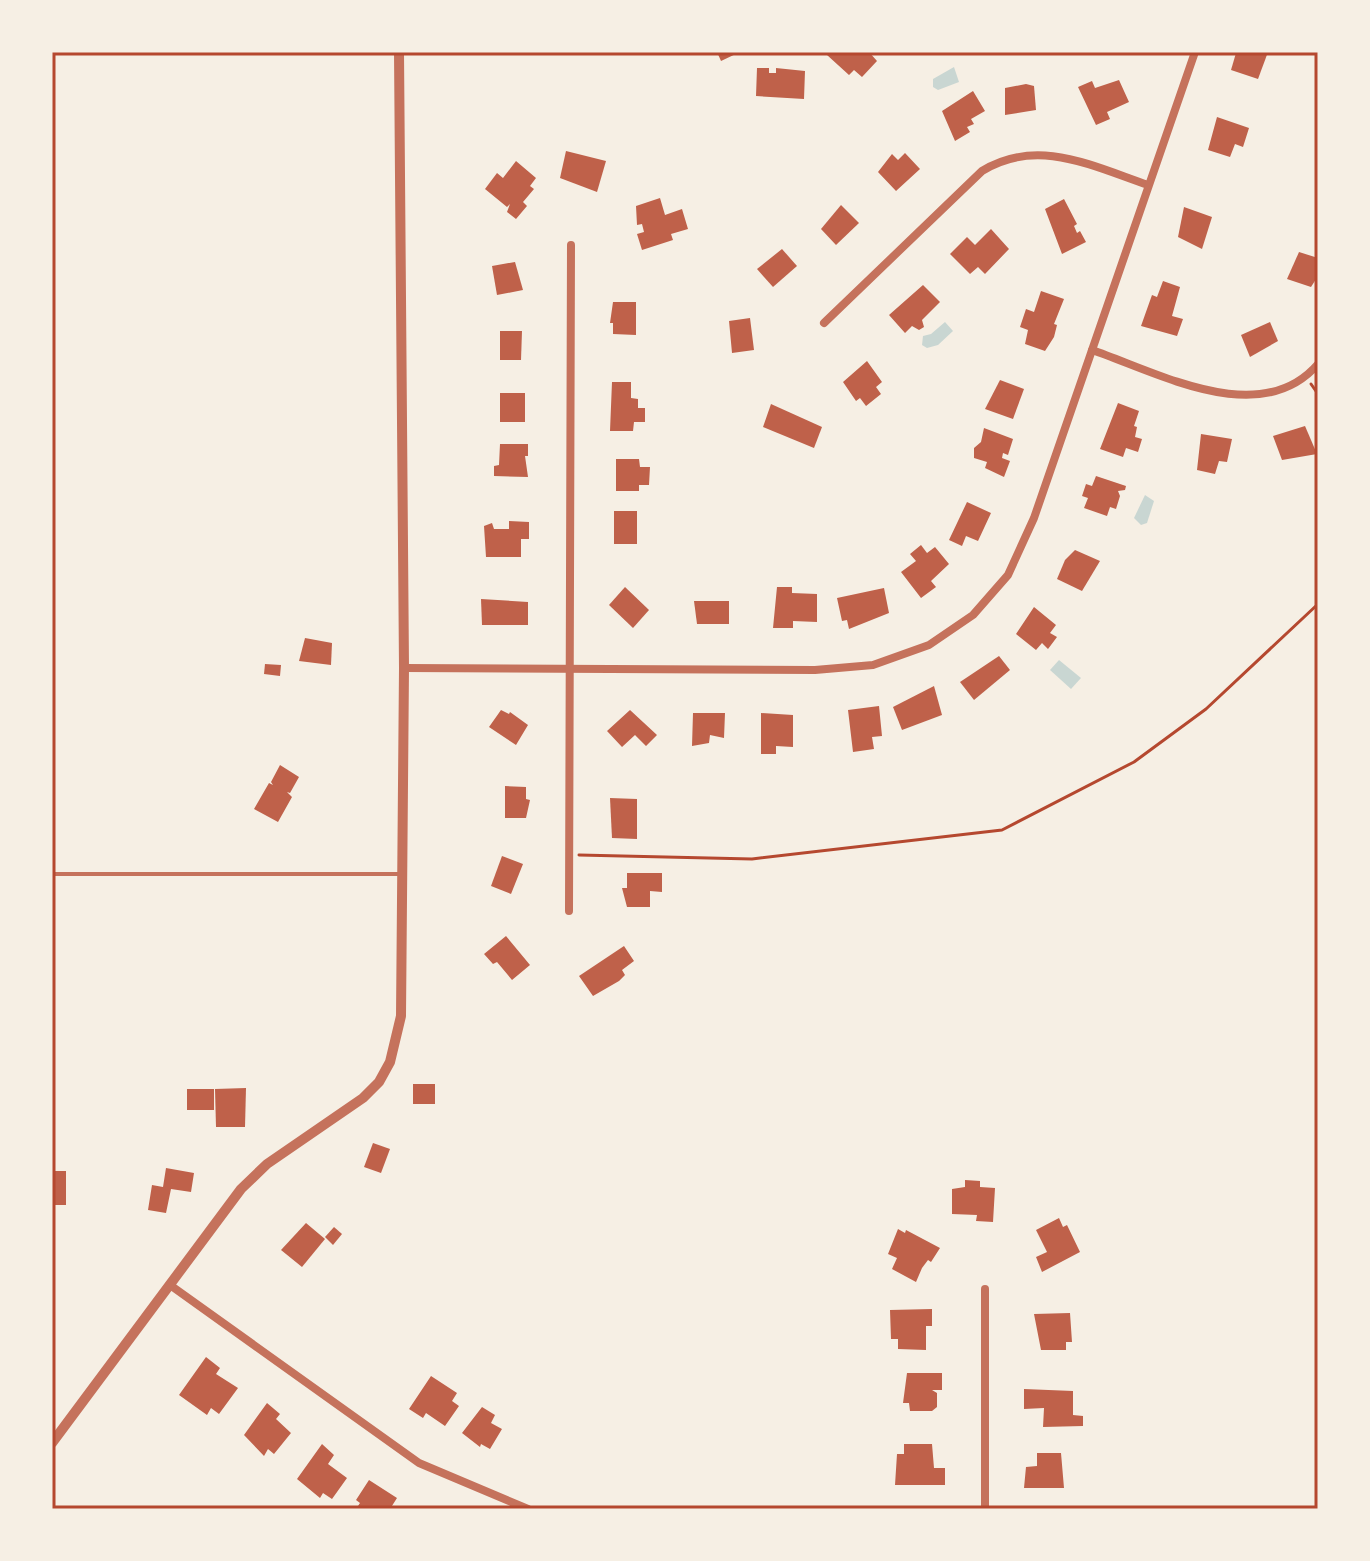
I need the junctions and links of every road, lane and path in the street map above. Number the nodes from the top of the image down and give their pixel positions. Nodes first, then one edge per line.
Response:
1 (399, 52) edge
2 (1195, 52) edge
3 (1148, 185) junction
4 (571, 245) dead end
5 (824, 323) dead end
6 (1092, 350) junction
7 (1318, 364) edge
8 (1318, 604) edge
9 (404, 668) junction
10 (569, 668) junction
11 (569, 854) junction
12 (52, 874) edge
13 (402, 874) junction
14 (569, 911) dead end
15 (170, 1285) junction
16 (985, 1289) dead end
17 (52, 1443) edge
18 (528, 1509) edge
19 (985, 1509) edge

1 - 9 street
2 - 3 street
3 - 5 street
3 - 6 street
4 - 10 street
6 - 7 street
6 - 10 street
8 - 11 path
9 - 10 street
9 - 13 street
10 - 11 street
11 - 14 street
12 - 13 lane
13 - 15 street
15 - 17 street
15 - 18 street
16 - 19 street

